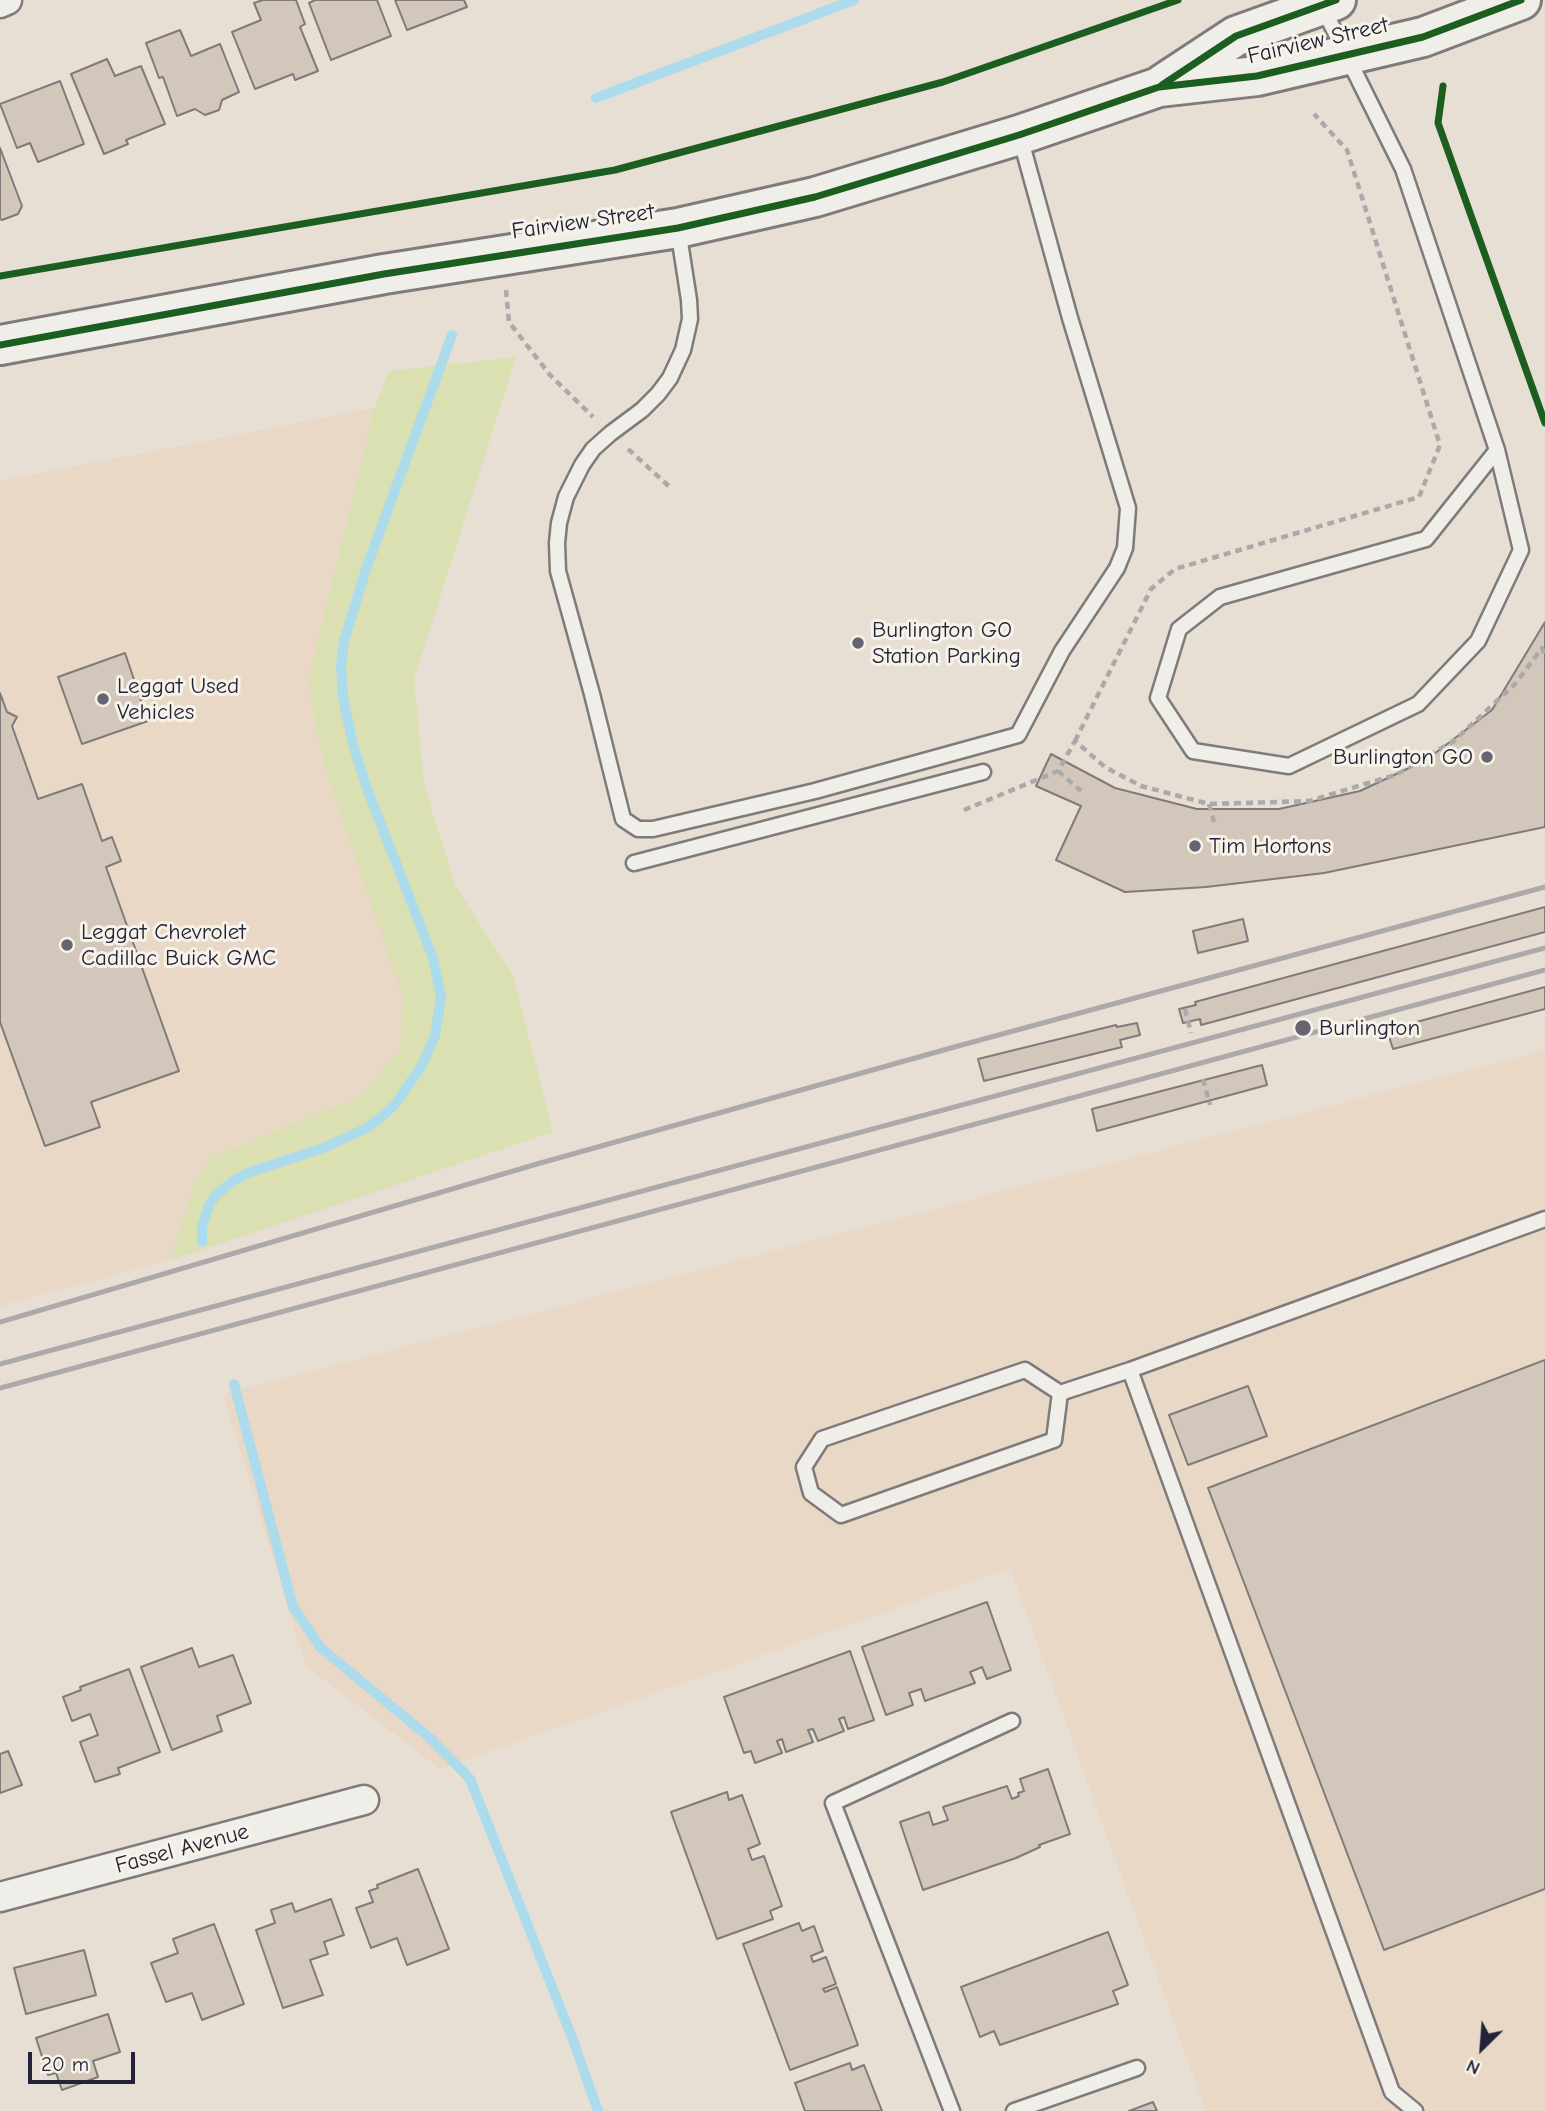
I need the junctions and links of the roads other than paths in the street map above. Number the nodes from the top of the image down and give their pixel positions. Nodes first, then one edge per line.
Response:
1 (7, 0) edge
2 (1521, 0) edge
3 (1329, 2) edge
4 (0, 3) edge
5 (1347, 55) junction
6 (1158, 87) junction
7 (1019, 135) junction
8 (678, 228) junction
9 (0, 345) edge
10 (1497, 450) junction
11 (983, 772) dead end
12 (634, 863) dead end
13 (1545, 1219) edge
14 (1130, 1370) junction
15 (1060, 1393) junction
16 (1012, 1721) dead end
17 (365, 1800) dead end
18 (0, 1898) edge
19 (1138, 2068) dead end
20 (952, 2111) edge
21 (1014, 2111) edge
22 (1415, 2111) edge

1 - 4 street
2 - 5 main road, Fairview Street
3 - 5 lane
3 - 6 main road, Fairview Street
5 - 6 main road, Fairview Street
5 - 10 lane
6 - 7 main road, Fairview Street
7 - 8 main road, Fairview Street
7 - 8 lane
8 - 9 main road, Fairview Street
10 - 10 lane
11 - 12 lane
13 - 14 lane
14 - 15 lane
14 - 22 lane
15 - 15 lane
16 - 20 lane
17 - 18 street, Fassel Avenue
19 - 21 lane

